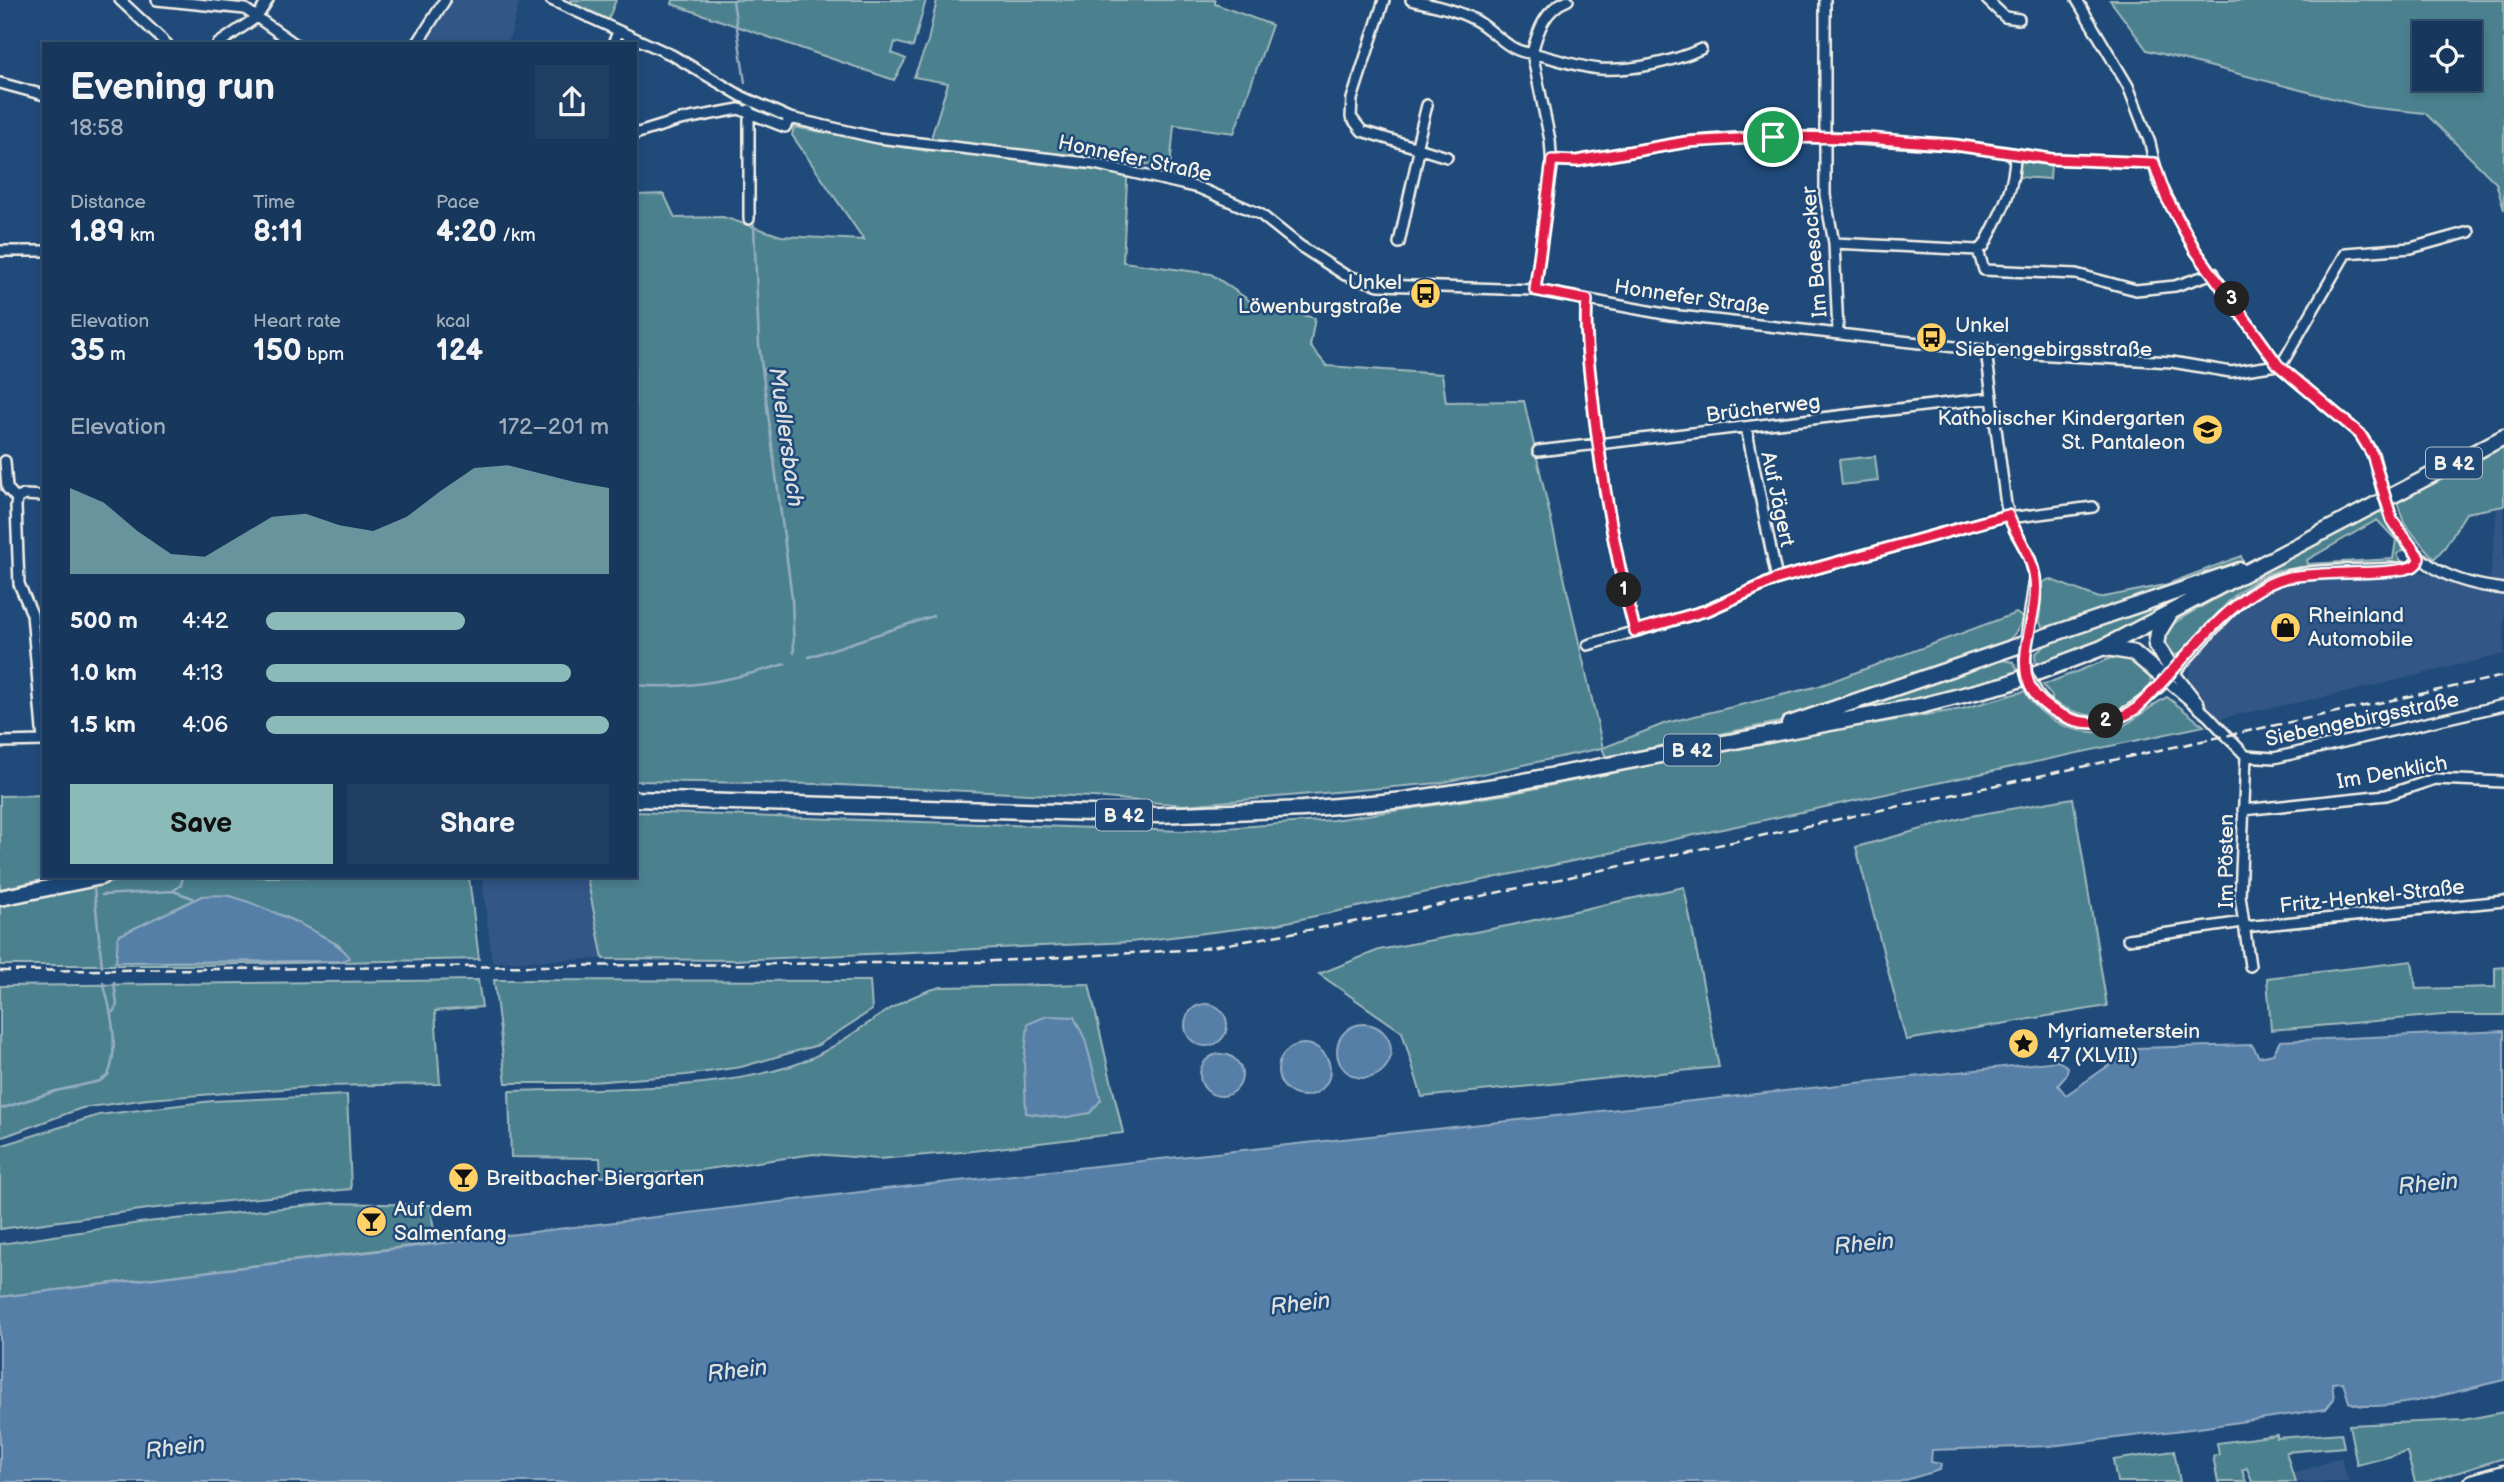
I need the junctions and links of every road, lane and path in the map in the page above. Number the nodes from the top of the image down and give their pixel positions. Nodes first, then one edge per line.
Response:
1 (120, 0) edge
2 (157, 0) edge
3 (268, 0) edge
4 (445, 0) edge
5 (551, 0) edge
6 (1384, 0) edge
7 (1411, 0) edge
8 (1825, 0) edge
9 (1987, 0) edge
10 (2077, 0) edge
11 (1563, 1) edge
12 (1428, 2) edge
13 (257, 17) junction
14 (2019, 19) dead end
15 (618, 32) junction
16 (165, 42) edge
17 (221, 42) edge
18 (292, 42) edge
19 (418, 42) edge
20 (614, 42) edge
21 (1701, 49) dead end
22 (1532, 52) junction
23 (0, 83) edge
24 (42, 94) edge
25 (1427, 105) dead end
26 (749, 110) junction
27 (790, 118) junction
28 (637, 133) edge
29 (1826, 137) junction
30 (1418, 150) junction
31 (2015, 154) junction
32 (1447, 157) dead end
33 (1552, 160) junction
34 (2154, 163) junction
35 (749, 219) dead end
36 (2469, 232) dead end
37 (1399, 243) dead end
38 (1834, 243) junction
39 (1978, 250) junction
40 (0, 251) edge
41 (42, 251) edge
42 (2214, 273) junction
43 (1535, 290) junction
44 (1587, 300) junction
45 (1838, 332) junction
46 (1986, 351) junction
47 (2279, 366) junction
48 (1992, 398) junction
49 (1746, 427) junction
50 (2504, 437) edge
51 (1598, 445) junction
52 (1538, 451) dead end
53 (5, 461) dead end
54 (42, 496) edge
55 (17, 499) junction
56 (2093, 507) dead end
57 (2009, 516) junction
58 (2419, 557) junction
59 (2259, 567) junction
60 (1777, 579) junction
61 (2504, 589) edge
62 (2170, 614) junction
63 (1635, 631) junction
64 (1588, 645) dead end
65 (2025, 648) junction
66 (2102, 648) junction
67 (2170, 676) junction
68 (2504, 705) edge
69 (42, 729) edge
70 (1773, 735) junction
71 (42, 741) edge
72 (0, 742) edge
73 (2246, 756) junction
74 (2504, 782) edge
75 (637, 799) edge
76 (2243, 810) junction
77 (96, 878) edge
78 (0, 898) edge
79 (2504, 901) edge
80 (2244, 925) junction
81 (2128, 939) dead end
82 (2250, 966) dead end
83 (2504, 1473) edge
84 (2472, 1482) edge

1 - 16 street
2 - 13 street
3 - 13 street
4 - 19 street
5 - 15 street
6 - 30 street
7 - 12 street
8 - 29 street, Im Baesacker
9 - 14 street
10 - 34 street
11 - 22 street
12 - 22 street
13 - 17 street
13 - 18 street
15 - 20 street
15 - 27 street
21 - 22 street
22 - 33 street
23 - 24 street
25 - 30 street
26 - 27 street
26 - 28 street
26 - 35 street
27 - 43 street, Honnefer Straße
29 - 31 street
29 - 33 street
29 - 38 street, Im Baesacker
30 - 32 street
30 - 37 street
31 - 34 street
31 - 39 street
33 - 43 street
34 - 42 street
36 - 47 street
38 - 39 street
38 - 45 street, Im Baesacker
39 - 42 street
40 - 41 street
42 - 47 street
43 - 44 street, Honnefer Straße
44 - 45 street, Honnefer Straße
44 - 51 street
45 - 46 street, Honnefer Straße
46 - 47 street, Honnefer Straße
46 - 48 street
47 - 58 street, bridge
48 - 49 street, Brücherweg
48 - 57 street
49 - 51 street, Brücherweg
49 - 60 street, Auf Jägert
50 - 59 main road, B 42
51 - 52 street, Brücherweg
51 - 63 street
53 - 55 street
54 - 55 street
55 - 69 street
56 - 57 street
57 - 60 street
57 - 65 street
58 - 61 street
58 - 67 street
59 - 62 main road, B 42
59 - 65 main road
60 - 63 street
62 - 66 main road, B 42
62 - 67 main road
63 - 64 street
65 - 67 street, bridge
65 - 70 main road
66 - 67 main road
66 - 70 main road, B 42
67 - 73 street, Siebengebirgsstraße
68 - 73 street, Siebengebirgsstraße
70 - 75 main road, B 42
71 - 72 street
73 - 76 street, Im Pösten
74 - 76 street, Im Denklich
76 - 80 street, Im Pösten
77 - 78 main road
79 - 80 street, Fritz-Henkel-Straße
80 - 81 street, Fritz-Henkel-Straße
80 - 82 street, Im Pösten
83 - 84 main road

